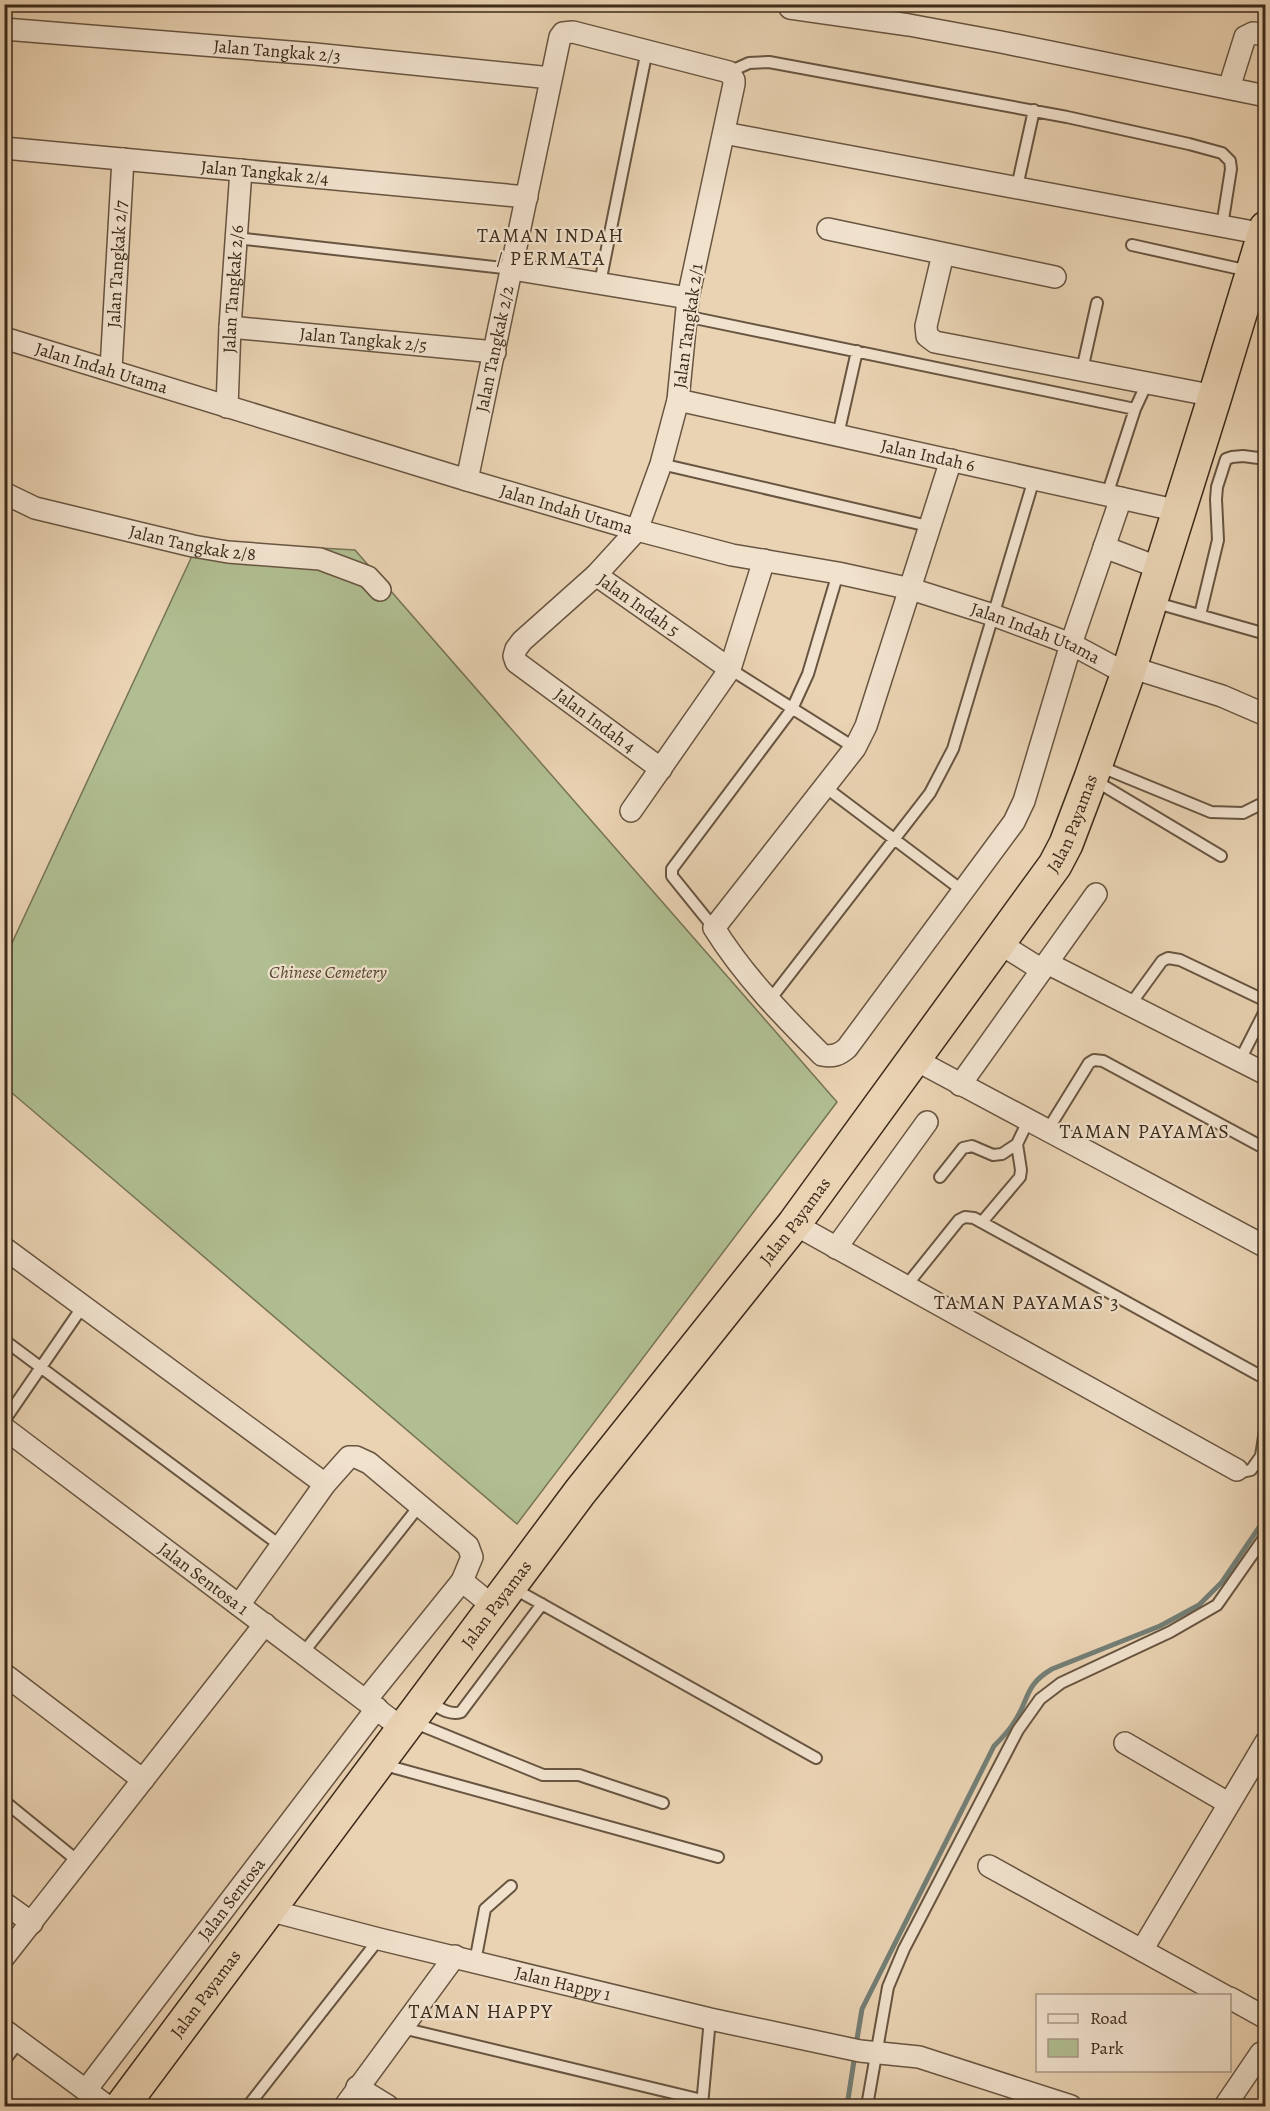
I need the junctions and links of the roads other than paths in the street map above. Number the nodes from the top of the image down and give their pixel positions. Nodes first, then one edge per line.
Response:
1 (790, 8) dead end
2 (4, 29) edge
3 (1266, 35) edge
4 (647, 51) junction
5 (551, 78) junction
6 (731, 78) junction
7 (1229, 88) junction
8 (1266, 96) edge
9 (1034, 110) junction
10 (724, 133) junction
11 (4, 148) edge
12 (123, 159) junction
13 (241, 170) junction
14 (1017, 187) junction
15 (527, 197) junction
16 (1222, 226) junction
17 (828, 229) dead end
18 (236, 238) junction
19 (1132, 245) dead end
20 (1262, 246) edge
21 (943, 254) junction
22 (512, 269) junction
23 (1054, 277) dead end
24 (600, 283) junction
25 (1097, 303) dead end
26 (687, 307) junction
27 (231, 327) junction
28 (4, 338) edge
29 (857, 351) junction
30 (495, 352) junction
31 (111, 369) junction
32 (1082, 370) junction
33 (1147, 383) junction
34 (1215, 396) junction
35 (678, 400) junction
36 (227, 407) junction
37 (1135, 409) junction
38 (838, 435) junction
39 (1266, 459) edge
40 (951, 460) junction
41 (661, 464) junction
42 (1034, 479) junction
43 (467, 480) junction
44 (4, 494) edge
45 (1114, 496) junction
46 (1179, 511) junction
47 (928, 526) junction
48 (637, 530) junction
49 (1104, 547) junction
50 (764, 560) junction
51 (1160, 568) junction
52 (838, 573) junction
53 (596, 575) junction
54 (910, 589) junction
55 (380, 590) dead end
56 (1151, 602) junction
57 (993, 615) junction
58 (1200, 615) junction
59 (1266, 634) edge
60 (1071, 644) junction
61 (730, 669) junction
62 (1128, 670) junction
63 (792, 709) junction
64 (1266, 715) edge
65 (855, 748) junction
66 (661, 769) junction
67 (1093, 771) junction
68 (825, 787) junction
69 (1266, 805) edge
70 (631, 811) dead end
71 (894, 839) junction
72 (1221, 856) dead end
73 (963, 891) junction
74 (1096, 894) dead end
75 (714, 928) junction
76 (999, 943) junction
77 (1044, 967) junction
78 (1266, 1000) edge
79 (769, 1001) junction
80 (1130, 1005) junction
81 (1266, 1009) edge
82 (914, 1059) junction
83 (1239, 1060) junction
84 (1266, 1074) edge
85 (960, 1085) junction
86 (1028, 1121) junction
87 (927, 1122) dead end
88 (1047, 1131) junction
89 (1017, 1144) junction
90 (1266, 1149) edge
91 (940, 1177) dead end
92 (982, 1222) junction
93 (794, 1224) junction
94 (1266, 1247) edge
95 (4, 1248) edge
96 (836, 1248) junction
97 (906, 1286) junction
98 (83, 1306) junction
99 (4, 1340) edge
100 (41, 1367) junction
101 (1266, 1379) edge
102 (4, 1421) edge
103 (1266, 1424) edge
104 (4, 1428) edge
105 (1237, 1470) joint
106 (325, 1484) junction
107 (420, 1505) junction
108 (1265, 1539) edge
109 (280, 1546) junction
110 (462, 1581) junction
111 (502, 1597) junction
112 (542, 1604) junction
113 (239, 1605) junction
114 (265, 1624) junction
115 (303, 1653) junction
116 (4, 1674) edge
117 (371, 1704) junction
118 (413, 1716) junction
119 (1125, 1743) dead end
120 (1262, 1754) edge
121 (816, 1758) dead end
122 (378, 1763) junction
123 (143, 1780) junction
124 (4, 1801) edge
125 (663, 1803) dead end
126 (1228, 1803) junction
127 (718, 1857) dead end
128 (79, 1862) junction
129 (989, 1866) dead end
130 (511, 1886) dead end
131 (4, 1903) edge
132 (268, 1910) junction
133 (32, 1923) junction
134 (379, 1939) junction
135 (1142, 1950) junction
136 (4, 1958) edge
137 (465, 1959) junction
138 (1223, 1994) edge
139 (1231, 1999) edge
140 (1266, 2018) edge
141 (710, 2019) junction
142 (402, 2028) junction
143 (12, 2036) edge
144 (1264, 2051) edge
145 (869, 2053) junction
146 (4, 2061) edge
147 (357, 2087) junction
148 (86, 2090) junction
149 (702, 2103) edge
150 (108, 2106) edge
151 (122, 2106) edge
152 (249, 2106) edge
153 (345, 2106) edge
154 (388, 2106) edge
155 (867, 2106) edge
156 (1071, 2106) edge
157 (1225, 2106) edge

1 - 7 street
2 - 5 street, Jalan Tangkak 2/3
3 - 7 street
4 - 5 street, Jalan Tangkak 2/2
4 - 6 street
4 - 24 lane
5 - 15 street, Jalan Tangkak 2/2
6 - 9 lane
6 - 10 street, Jalan Tangkak 2/1
7 - 8 street
9 - 14 lane
9 - 16 lane
10 - 14 street
10 - 26 street, Jalan Tangkak 2/1
11 - 12 street, Jalan Tangkak 2/4
12 - 13 street, Jalan Tangkak 2/4
12 - 31 street, Jalan Tangkak 2/7
13 - 15 street, Jalan Tangkak 2/4
13 - 18 street, Jalan Tangkak 2/6
14 - 16 street
15 - 22 street, Jalan Tangkak 2/2
16 - 20 street
17 - 21 street
18 - 22 lane
18 - 27 street, Jalan Tangkak 2/6
19 - 20 lane
20 - 34 highway, Jalan Payamas
21 - 23 street
21 - 32 street
22 - 24 street
22 - 30 street, Jalan Tangkak 2/2
24 - 26 street
25 - 32 lane
26 - 29 lane
26 - 35 street, Jalan Tangkak 2/1
27 - 30 street, Jalan Tangkak 2/5
27 - 36 street, Jalan Tangkak 2/6
28 - 31 street, Jalan Indah Utama
29 - 37 lane
29 - 38 lane
30 - 43 street, Jalan Tangkak 2/2
31 - 36 street, Jalan Indah Utama
32 - 33 street
33 - 34 street
33 - 37 lane
34 - 46 highway, Jalan Payamas
35 - 38 street, Jalan Indah 6
35 - 41 street, Jalan Tangkak 2/1
36 - 43 street, Jalan Indah Utama
37 - 45 lane
38 - 40 street, Jalan Indah 6
39 - 58 lane
40 - 42 street, Jalan Indah 6
40 - 47 street
41 - 47 lane
41 - 48 street, Jalan Tangkak 2/1
42 - 45 street, Jalan Indah 6
42 - 57 lane
43 - 48 street, Jalan Indah Utama
44 - 55 street, Jalan Tangkak 2/8
45 - 46 street, Jalan Indah 6
45 - 49 street
46 - 51 highway, Jalan Payamas
47 - 54 street
48 - 50 street, Jalan Indah Utama
48 - 53 street, Jalan Indah 5
49 - 51 street
49 - 60 street
50 - 52 street, Jalan Indah Utama
50 - 61 street
51 - 56 highway, Jalan Payamas
52 - 54 street, Jalan Indah Utama
52 - 63 lane
53 - 61 street, Jalan Indah 5
53 - 66 street, Jalan Indah 4
54 - 57 street, Jalan Indah Utama
54 - 65 street
56 - 58 lane
56 - 62 highway, Jalan Payamas
57 - 60 street, Jalan Indah Utama
57 - 71 lane
58 - 59 lane
60 - 62 street, Jalan Indah Utama
60 - 73 street
61 - 63 lane
61 - 66 street
62 - 64 street, Jalan Indah Utama
62 - 67 highway, Jalan Payamas
63 - 65 lane
63 - 75 lane
65 - 68 street
66 - 70 street
67 - 69 lane
67 - 72 lane
67 - 76 highway, Jalan Payamas
68 - 71 lane
68 - 75 street
71 - 73 lane
71 - 79 lane
73 - 79 street
74 - 77 street
75 - 79 street
76 - 77 street
76 - 82 highway, Jalan Payamas
77 - 80 street
77 - 85 street
78 - 80 lane
80 - 83 street
81 - 83 lane
82 - 85 street
82 - 93 highway, Jalan Payamas
83 - 84 street
85 - 86 street
86 - 88 street
86 - 89 lane
87 - 96 street
88 - 90 lane
88 - 94 street
89 - 91 lane
89 - 92 lane
92 - 97 lane
92 - 101 lane
93 - 96 street
93 - 111 highway, Jalan Payamas
95 - 98 street
96 - 97 street
97 - 105 street
98 - 100 lane
98 - 106 street
99 - 100 lane
100 - 102 lane
100 - 109 lane
103 - 105 lane
104 - 113 street, Jalan Sentosa 1
106 - 107 street
106 - 109 street
107 - 110 street
107 - 115 lane
108 - 145 lane
109 - 113 street
110 - 111 street
110 - 117 street, Jalan Sentosa
111 - 112 lane
111 - 118 highway, Jalan Payamas
112 - 118 lane
112 - 121 lane
113 - 114 street, Jalan Sentosa 1
114 - 115 street, Jalan Sentosa 1
114 - 123 street
115 - 117 street, Jalan Sentosa 1
116 - 123 street
117 - 118 street, Jalan Sentosa 1
117 - 148 street, Jalan Sentosa
118 - 122 highway, Jalan Payamas
118 - 125 lane
119 - 126 street
120 - 126 street
122 - 127 lane
122 - 132 highway, Jalan Payamas
123 - 128 street
124 - 128 lane
126 - 135 street
128 - 133 street
129 - 135 street
130 - 137 lane
131 - 133 street
132 - 134 street, Jalan Happy 1
132 - 151 highway, Jalan Payamas
133 - 136 street
134 - 137 street, Jalan Happy 1
134 - 152 lane
135 - 138 street
137 - 141 street, Jalan Happy 1
137 - 142 street
139 - 140 street
141 - 145 street, Jalan Happy 1
141 - 149 lane
142 - 147 street
142 - 149 lane
143 - 146 lane
143 - 148 street
144 - 157 street
145 - 155 lane
145 - 156 street, Jalan Happy 1
147 - 153 street
147 - 154 street
148 - 150 street

